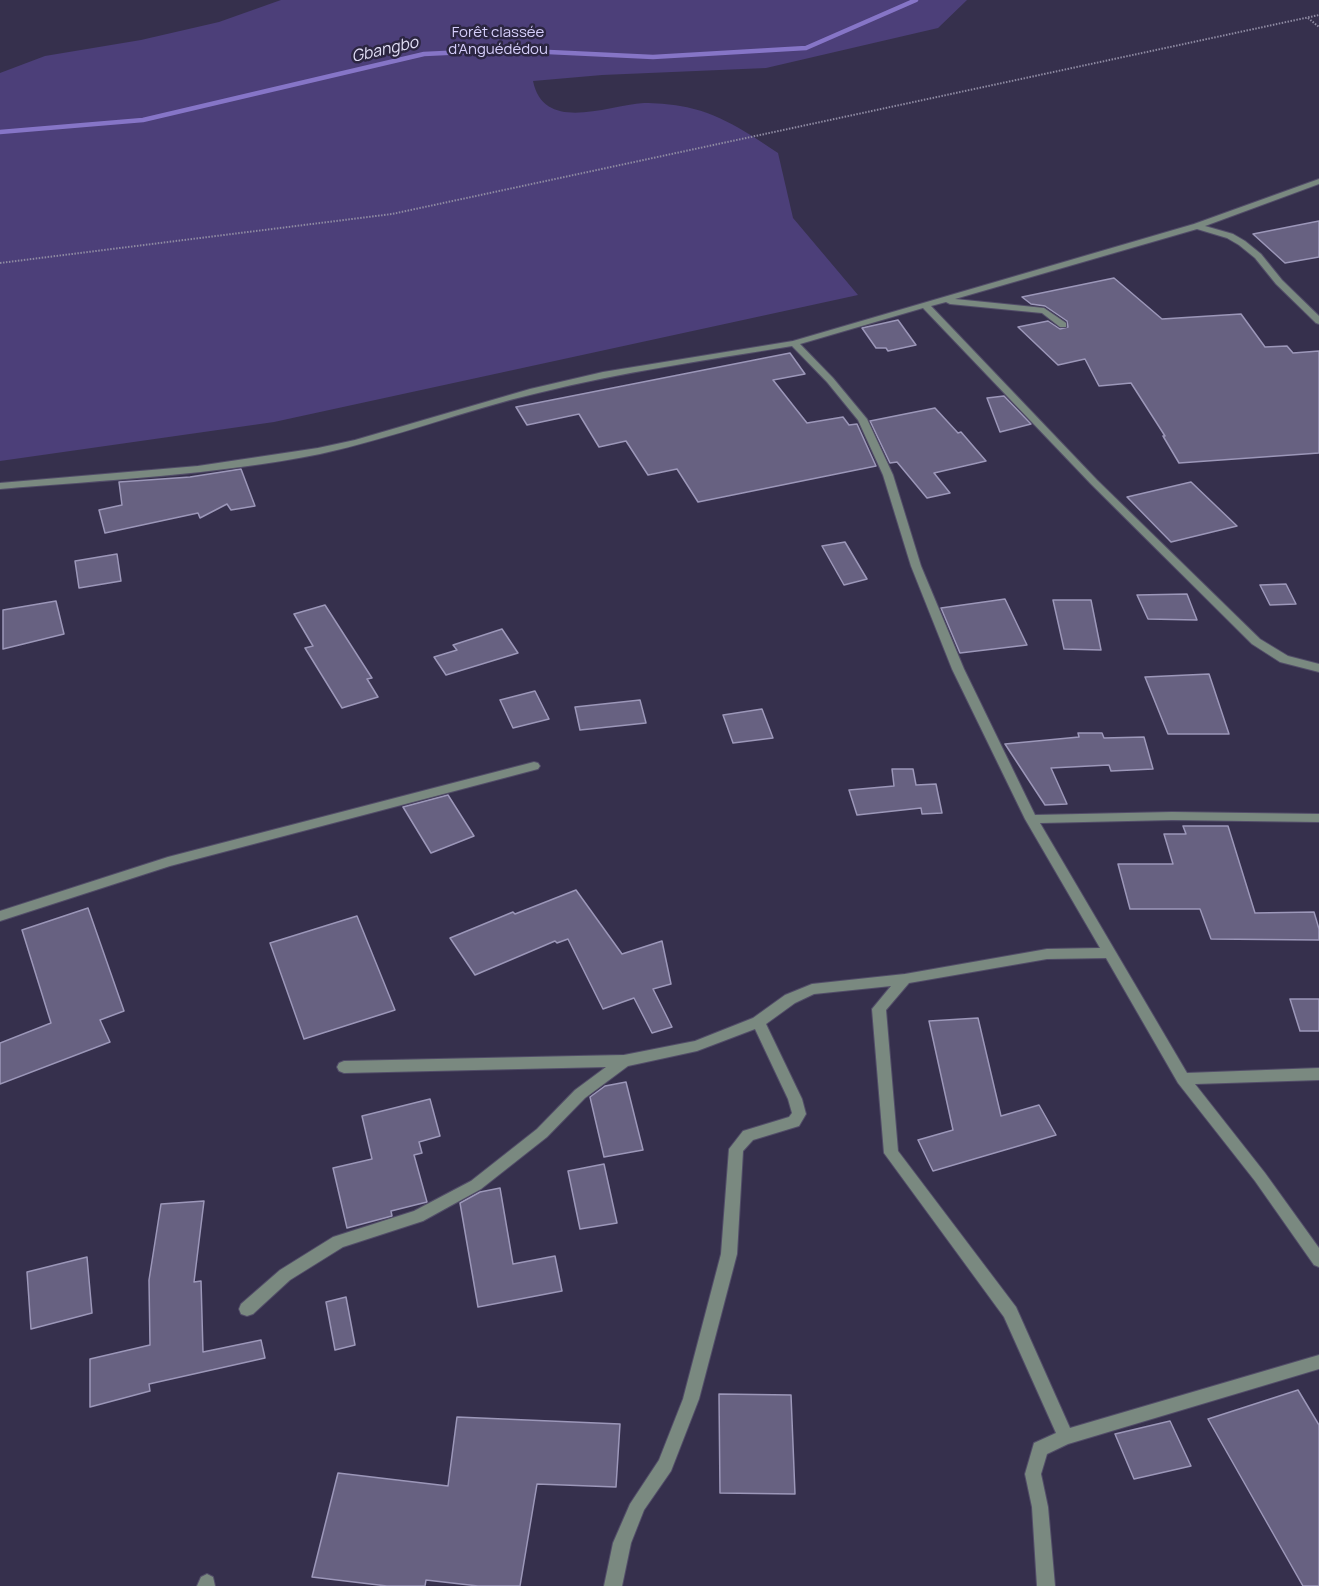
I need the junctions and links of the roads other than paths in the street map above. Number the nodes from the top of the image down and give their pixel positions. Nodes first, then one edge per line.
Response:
1 (1319, 181) edge
2 (1197, 226) junction
3 (942, 300) junction
4 (926, 306) junction
5 (1319, 321) edge
6 (1063, 325) dead end
7 (794, 343) junction
8 (0, 486) edge
9 (1319, 669) edge
10 (534, 766) dead end
11 (1319, 818) edge
12 (1032, 819) junction
13 (0, 916) edge
14 (1109, 953) junction
15 (905, 979) junction
16 (758, 1022) junction
17 (624, 1061) junction
18 (344, 1067) dead end
19 (1319, 1074) edge
20 (1183, 1078) junction
21 (1319, 1260) edge
22 (247, 1309) dead end
23 (1319, 1362) edge
24 (1066, 1437) junction
25 (613, 1586) edge
26 (1046, 1586) edge

1 - 2 street
2 - 3 street
2 - 5 street
3 - 4 street
3 - 6 street
4 - 7 street
4 - 9 street
7 - 8 street
7 - 12 street
10 - 13 street
11 - 12 street
12 - 14 street
14 - 15 street
14 - 20 street
15 - 16 street
15 - 24 street
16 - 17 street
16 - 25 street
17 - 18 street
17 - 22 street
19 - 20 street
20 - 21 street
23 - 24 street
24 - 26 street

